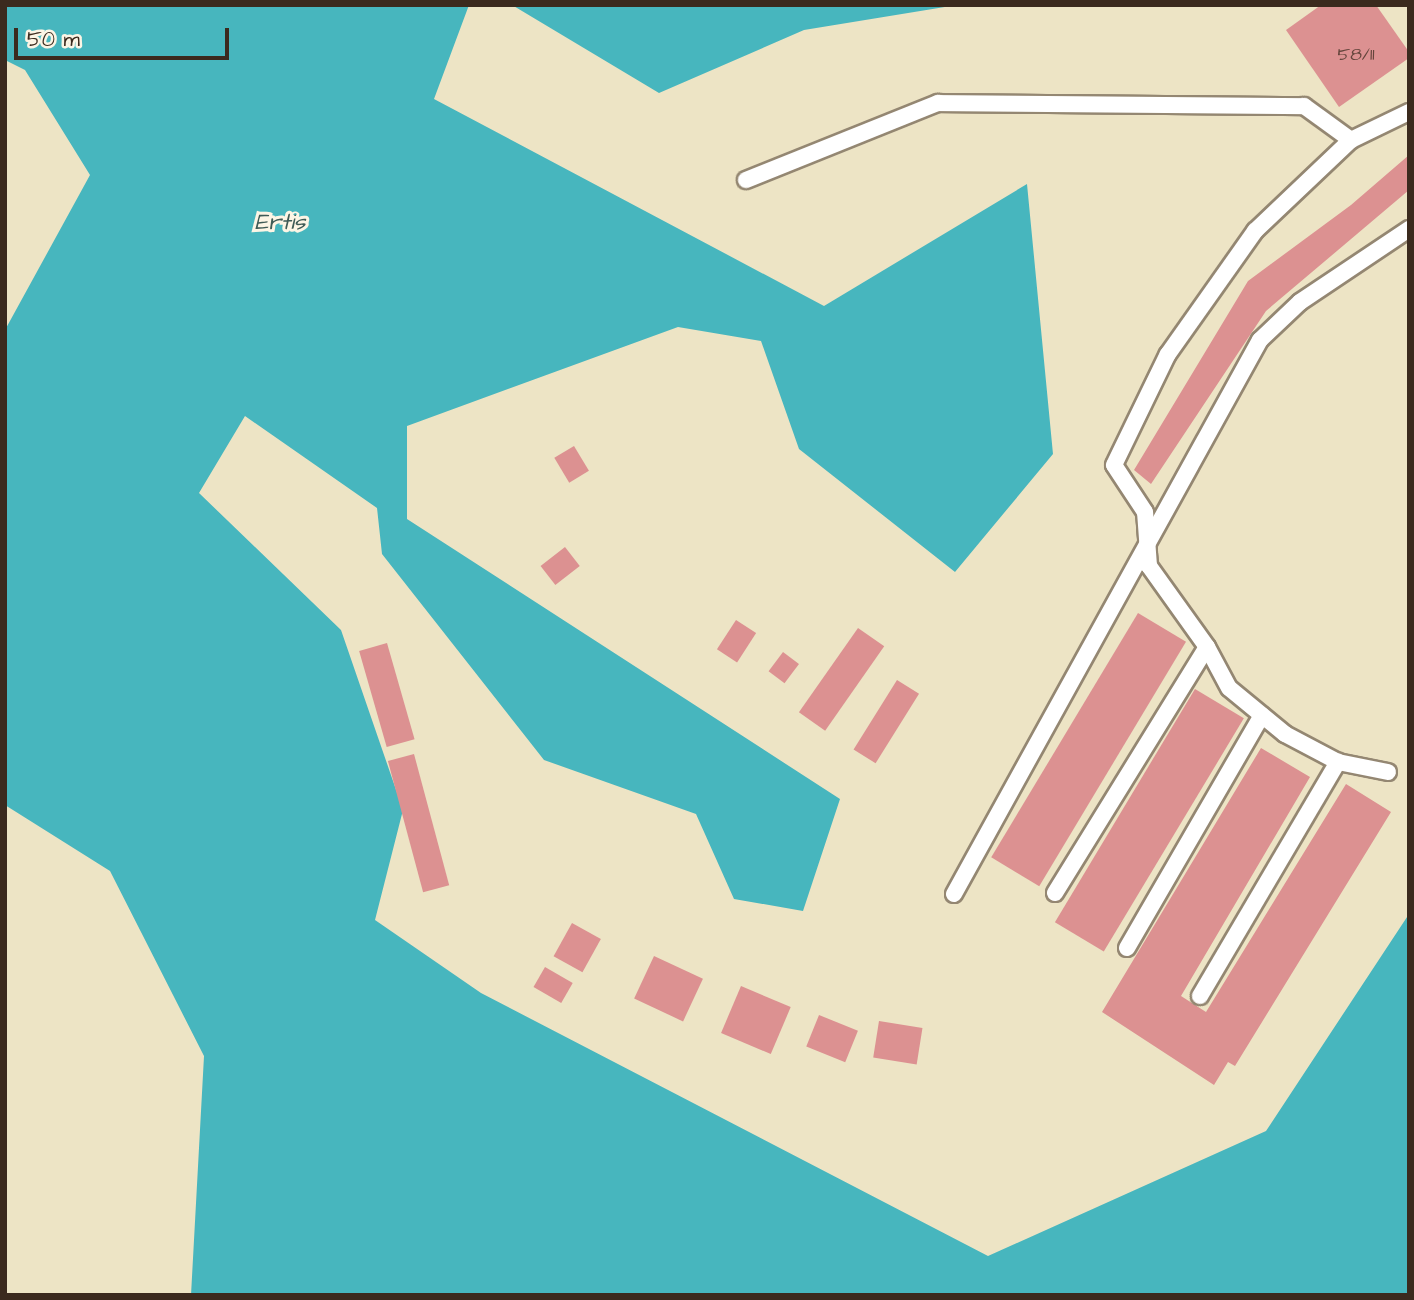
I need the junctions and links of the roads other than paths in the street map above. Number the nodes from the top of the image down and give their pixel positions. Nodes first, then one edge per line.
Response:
1 (1409, 111) edge
2 (1351, 140) junction
3 (746, 180) dead end
4 (1409, 229) edge
5 (1147, 545) junction
6 (1207, 647) junction
7 (1262, 715) junction
8 (1338, 762) junction
9 (1388, 772) dead end
10 (1055, 893) dead end
11 (954, 894) dead end
12 (1126, 948) dead end
13 (1200, 996) dead end

1 - 2 lane
2 - 3 lane
2 - 5 lane
4 - 5 lane
5 - 6 lane
5 - 11 lane
6 - 7 lane
6 - 10 lane
7 - 8 lane
7 - 12 lane
8 - 9 lane
8 - 13 lane

